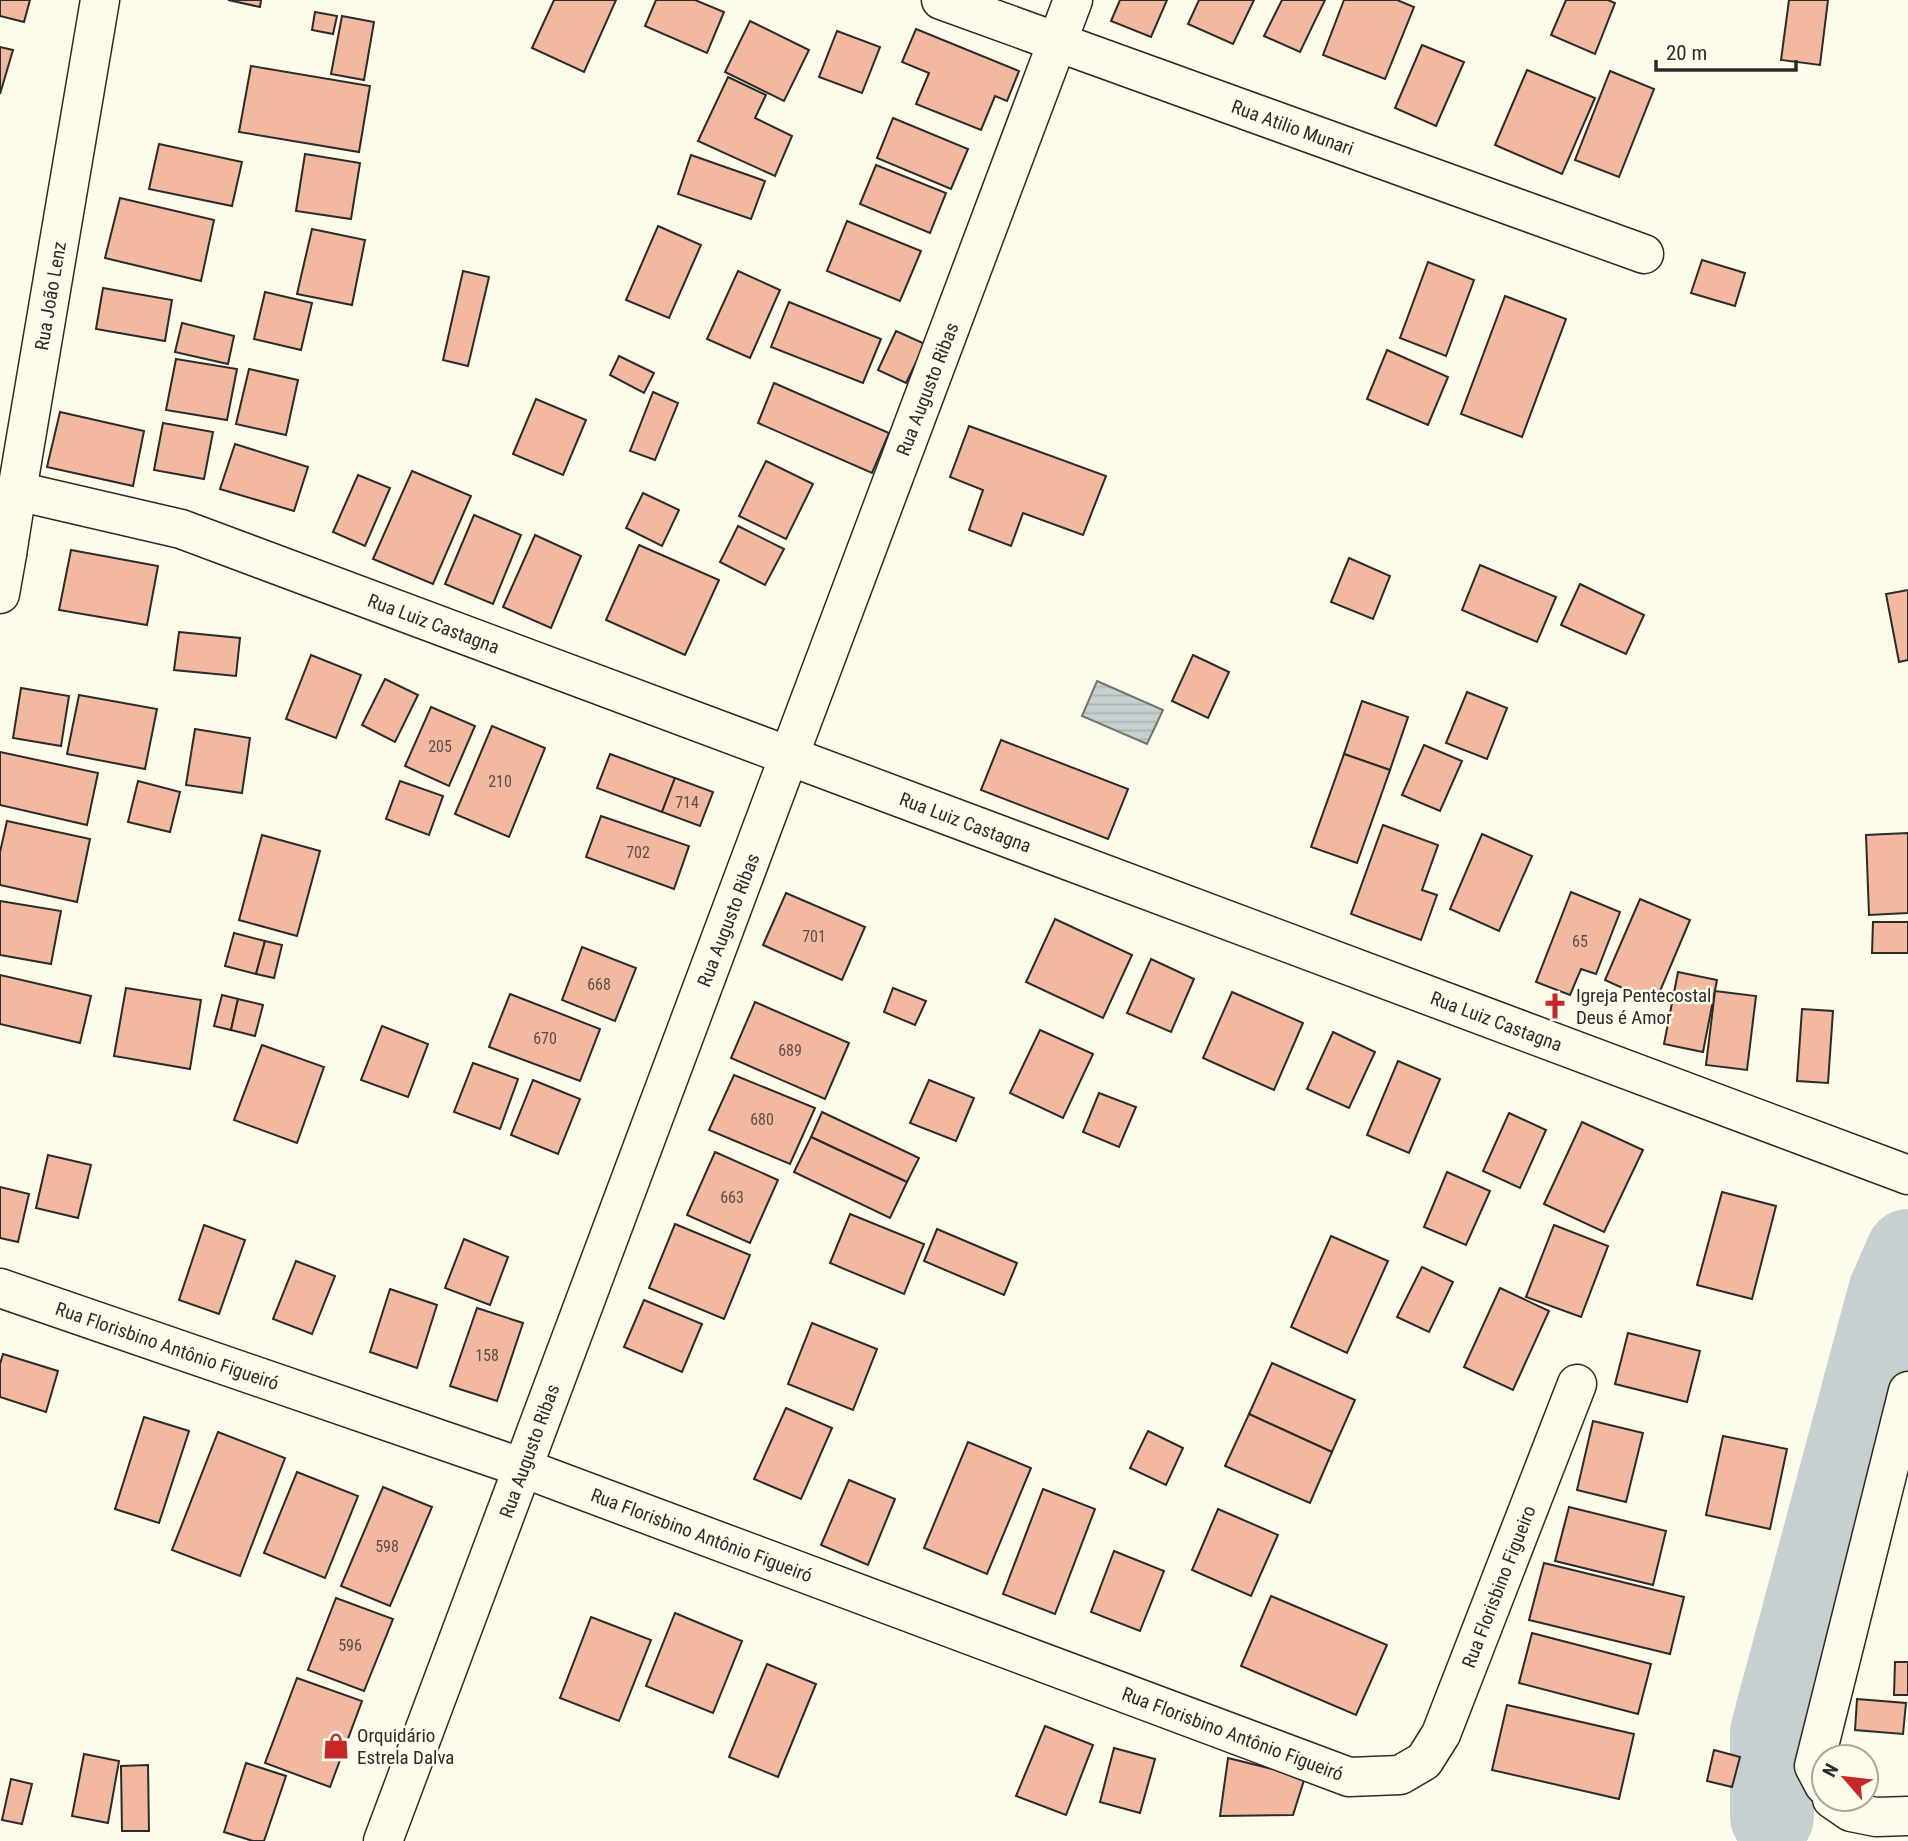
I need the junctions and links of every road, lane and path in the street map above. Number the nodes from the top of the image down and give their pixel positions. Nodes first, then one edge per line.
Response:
1 (100, 0) edge
2 (941, 0) edge
3 (1073, 0) edge
4 (1057, 42) junction
5 (1644, 254) dead end
6 (17, 491) junction
7 (4, 553) edge
8 (0, 594) edge
9 (789, 756) junction
10 (1908, 1175) edge
11 (0, 1288) edge
12 (1577, 1384) dead end
13 (1908, 1391) edge
14 (523, 1468) junction
15 (1820, 1743) edge
16 (1400, 1774) joint
17 (1856, 1813) edge
18 (1908, 1816) edge
19 (383, 1841) edge

1 - 6 street, Rua João Lenz
2 - 4 street, Rua Atilio Munari
3 - 4 street, Rua Augusto Ribas
4 - 5 street, Rua Atilio Munari
4 - 9 street, Rua Augusto Ribas
6 - 7 street, Rua João Lenz
6 - 9 street, Rua Luiz Castagna
7 - 8 street, Rua João Lenz
9 - 10 street, Rua Luiz Castagna
9 - 14 street, Rua Augusto Ribas
11 - 14 street, Rua Florisbino Antônio Figueiró
12 - 16 street, Rua Florisbino Figueiro
13 - 15 street
14 - 16 street, Rua Florisbino Antônio Figueiró
14 - 19 street, Rua Augusto Ribas
17 - 18 street

